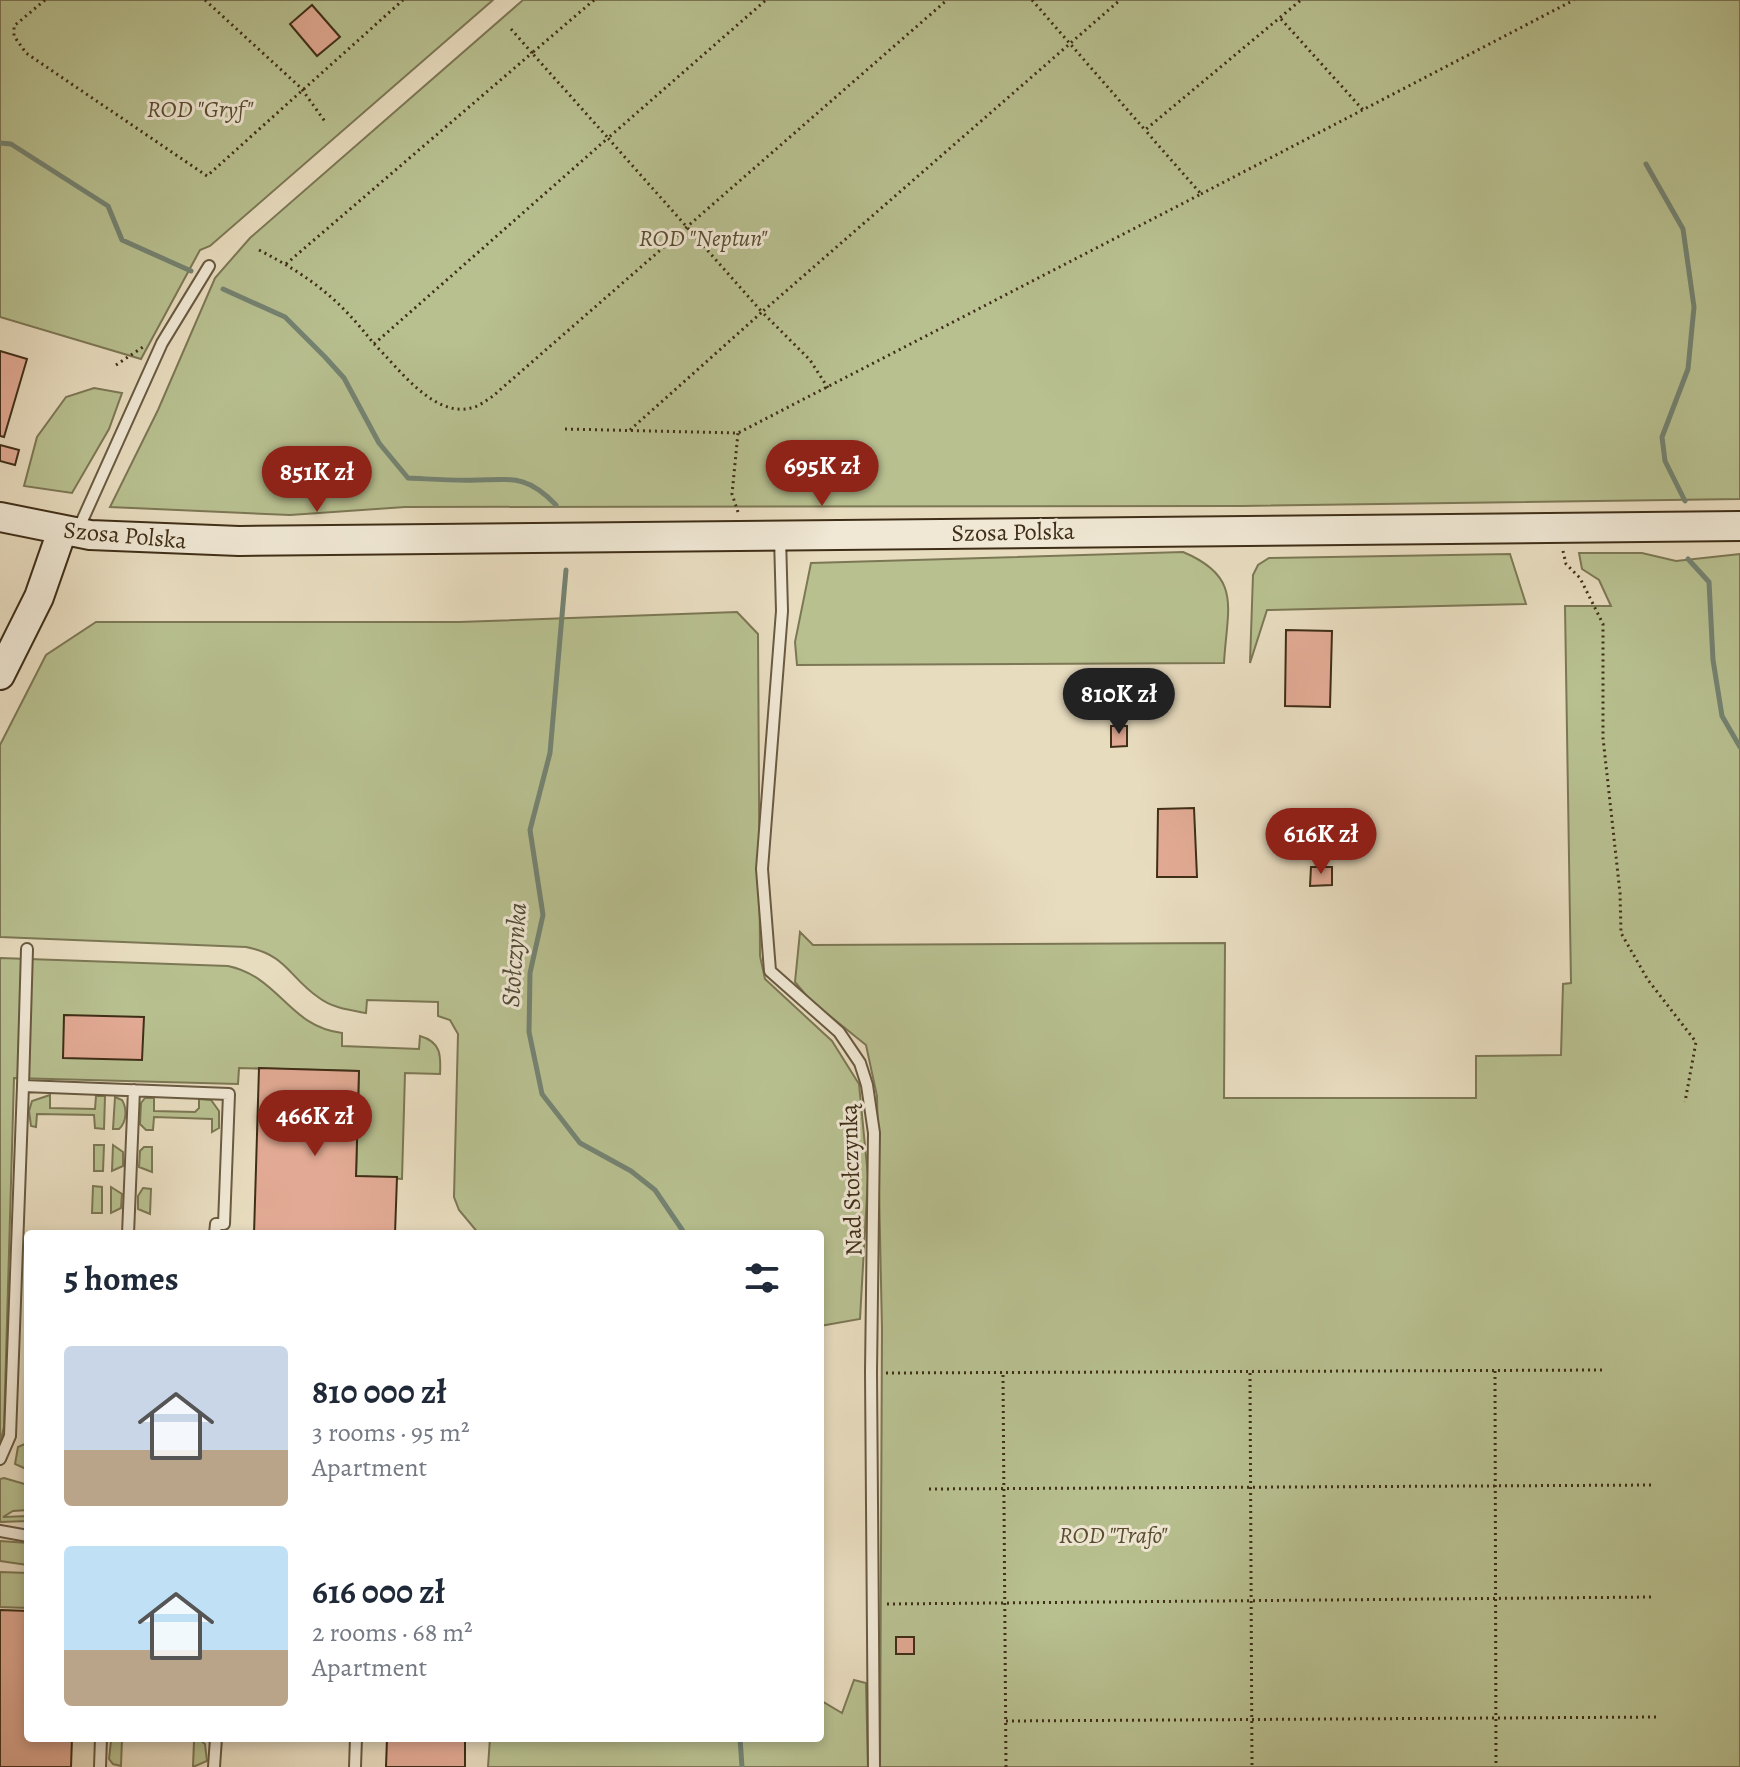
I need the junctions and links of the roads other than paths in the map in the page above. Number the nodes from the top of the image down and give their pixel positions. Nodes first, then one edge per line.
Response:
1 (209, 266) dead end
2 (0, 517) edge
3 (1740, 526) edge
4 (69, 532) junction
5 (780, 535) junction
6 (0, 675) edge
7 (27, 949) dead end
8 (23, 1086) junction
9 (134, 1090) junction
10 (128, 1230) edge
11 (215, 1230) edge
12 (0, 1459) edge
13 (24, 1529) edge
14 (1, 1531) edge
15 (24, 1535) edge
16 (101, 1742) edge
17 (216, 1742) edge
18 (356, 1742) edge
19 (100, 1767) edge
20 (214, 1767) edge
21 (355, 1767) edge
22 (874, 1767) edge

1 - 4 lane
2 - 4 street, Szosa Polska
3 - 5 street, Szosa Polska
4 - 5 street, Szosa Polska
4 - 6 street
5 - 22 lane, Nad Stołczynką
7 - 8 lane
8 - 9 lane
8 - 12 lane
9 - 10 lane
9 - 11 lane
13 - 14 lane
14 - 15 lane
16 - 19 lane
17 - 20 lane
18 - 21 lane

